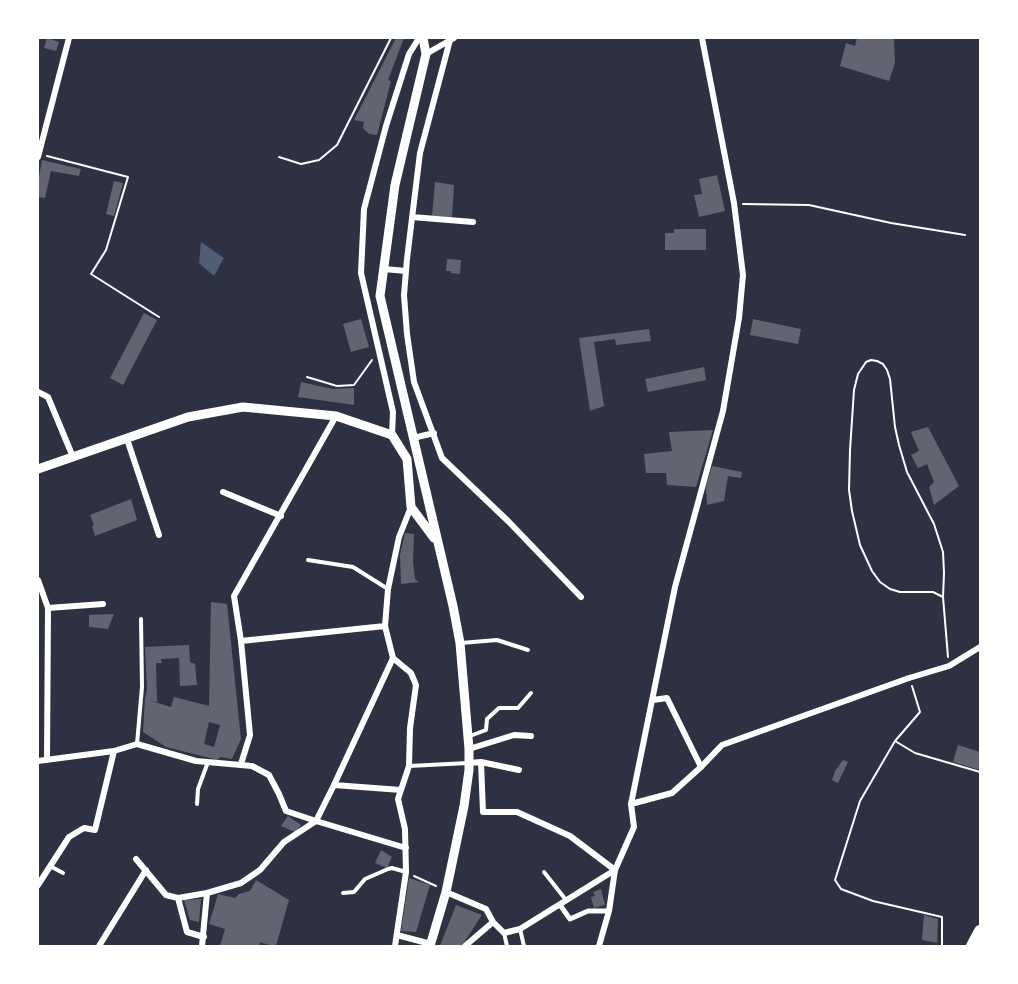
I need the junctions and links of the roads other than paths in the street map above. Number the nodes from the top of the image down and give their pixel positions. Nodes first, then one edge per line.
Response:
1 (69, 38) edge
2 (421, 38) edge
3 (702, 38) edge
4 (452, 39) edge
5 (426, 54) junction
6 (38, 155) edge
7 (412, 217) junction
8 (474, 222) dead end
9 (384, 269) junction
10 (406, 271) junction
11 (38, 392) edge
12 (336, 416) junction
13 (434, 433) junction
14 (392, 435) junction
15 (414, 438) junction
16 (127, 439) junction
17 (74, 457) junction
18 (38, 470) edge
19 (223, 492) dead end
20 (411, 507) junction
21 (281, 516) junction
22 (159, 535) dead end
23 (438, 542) junction
24 (308, 560) dead end
25 (38, 580) edge
26 (388, 589) junction
27 (581, 597) dead end
28 (103, 604) dead end
29 (48, 608) junction
30 (141, 619) dead end
31 (385, 626) junction
32 (241, 641) junction
33 (460, 644) junction
34 (981, 647) edge
35 (528, 650) dead end
36 (393, 658) junction
37 (531, 693) dead end
38 (653, 700) junction
39 (468, 736) junction
40 (531, 736) dead end
41 (137, 744) junction
42 (469, 749) junction
43 (114, 751) junction
44 (47, 760) junction
45 (38, 761) edge
46 (209, 762) junction
47 (481, 762) junction
48 (469, 763) junction
49 (241, 764) junction
50 (409, 766) junction
51 (701, 767) junction
52 (519, 770) dead end
53 (334, 785) junction
54 (401, 790) junction
55 (197, 804) dead end
56 (631, 804) junction
57 (315, 821) junction
58 (406, 848) junction
59 (136, 859) dead end
60 (50, 866) junction
61 (146, 870) junction
62 (615, 870) junction
63 (406, 872) junction
64 (544, 872) dead end
65 (63, 873) dead end
66 (38, 885) edge
67 (446, 892) junction
68 (207, 893) junction
69 (343, 893) dead end
70 (178, 898) junction
71 (563, 902) junction
72 (609, 910) junction
73 (493, 922) junction
74 (520, 929) junction
75 (981, 932) edge
76 (504, 933) junction
77 (397, 935) junction
78 (204, 937) junction
79 (431, 945) edge
80 (99, 946) edge
81 (202, 946) edge
82 (395, 946) edge
83 (465, 946) edge
84 (507, 946) edge
85 (524, 946) edge
86 (599, 946) edge
87 (972, 946) edge

1 - 6 street
2 - 5 street
2 - 14 street
3 - 38 street
4 - 5 street
4 - 7 street
5 - 9 street
7 - 8 street
7 - 10 street
9 - 10 street
9 - 15 street
10 - 13 street
11 - 17 street
12 - 14 street
12 - 16 street
12 - 21 street
13 - 15 street
13 - 27 street
14 - 20 street
15 - 23 street
16 - 17 street
16 - 22 street
17 - 18 street
19 - 21 street
20 - 23 street
20 - 26 street
21 - 32 street
23 - 33 street
24 - 26 lane
25 - 29 street
26 - 31 street
28 - 29 street
29 - 44 street
30 - 41 lane
31 - 32 street
31 - 36 street
32 - 49 street
33 - 35 lane
33 - 39 street
34 - 51 street
36 - 50 street
36 - 53 street
37 - 39 lane
38 - 51 street
38 - 56 street
39 - 42 street
40 - 42 street
41 - 43 street
41 - 46 street
42 - 48 street
43 - 44 street
43 - 60 street
44 - 45 street
46 - 49 street
46 - 55 lane
47 - 48 street
47 - 52 street
47 - 62 street
48 - 50 lane
48 - 67 street
49 - 57 street
50 - 54 street
51 - 56 street
53 - 54 street
53 - 57 street
54 - 58 street
56 - 62 street
57 - 58 street
57 - 68 street
58 - 63 street
59 - 61 street
60 - 65 lane
60 - 66 street
61 - 70 street
61 - 80 street
62 - 71 street
62 - 72 street
63 - 69 lane
63 - 77 street
64 - 71 lane
67 - 73 street
67 - 79 street
68 - 70 street
68 - 78 street
70 - 78 street
71 - 72 street
71 - 74 street
72 - 86 street
73 - 76 street
73 - 83 street
74 - 76 street
74 - 85 lane
75 - 87 highway
76 - 84 lane
77 - 79 street
77 - 82 street
78 - 81 street

